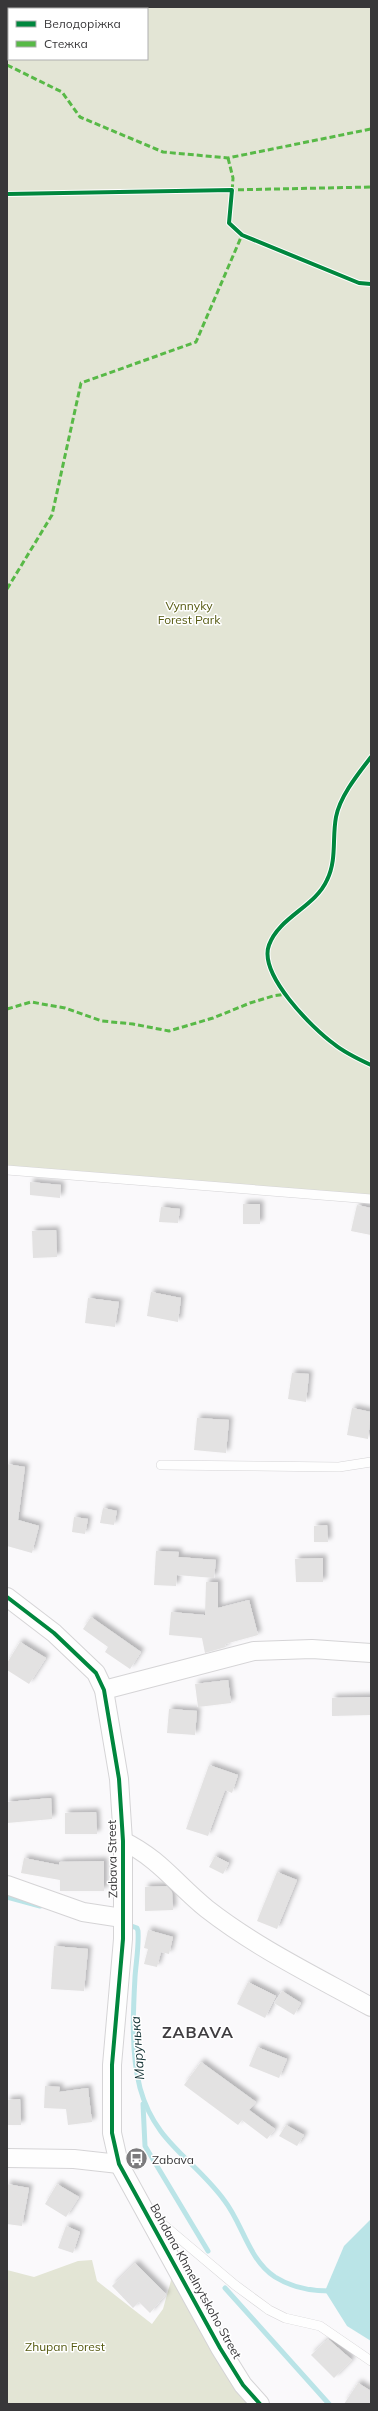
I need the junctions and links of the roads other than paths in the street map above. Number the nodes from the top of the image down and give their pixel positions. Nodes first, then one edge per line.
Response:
1 (7, 1170) edge
2 (371, 1200) edge
3 (371, 1462) edge
4 (161, 1464) dead end
5 (7, 1597) edge
6 (371, 1653) edge
7 (104, 1690) junction
8 (122, 1841) junction
9 (7, 1885) edge
10 (123, 1926) junction
11 (371, 2006) edge
12 (7, 2158) edge
13 (119, 2164) junction
14 (143, 2207) junction
15 (371, 2361) edge
16 (260, 2404) edge

1 - 2 lane
3 - 4 lane
5 - 7 street, Zabava Street
6 - 7 street
7 - 8 street, Zabava Street
8 - 10 street, Zabava Street
8 - 11 street, Zabava Street
9 - 10 street
10 - 13 street, Zabava Street
12 - 13 street
13 - 14 street, Bohdana Khmelnytskoho Street
14 - 15 lane
14 - 16 street, Bohdana Khmelnytskoho Street

